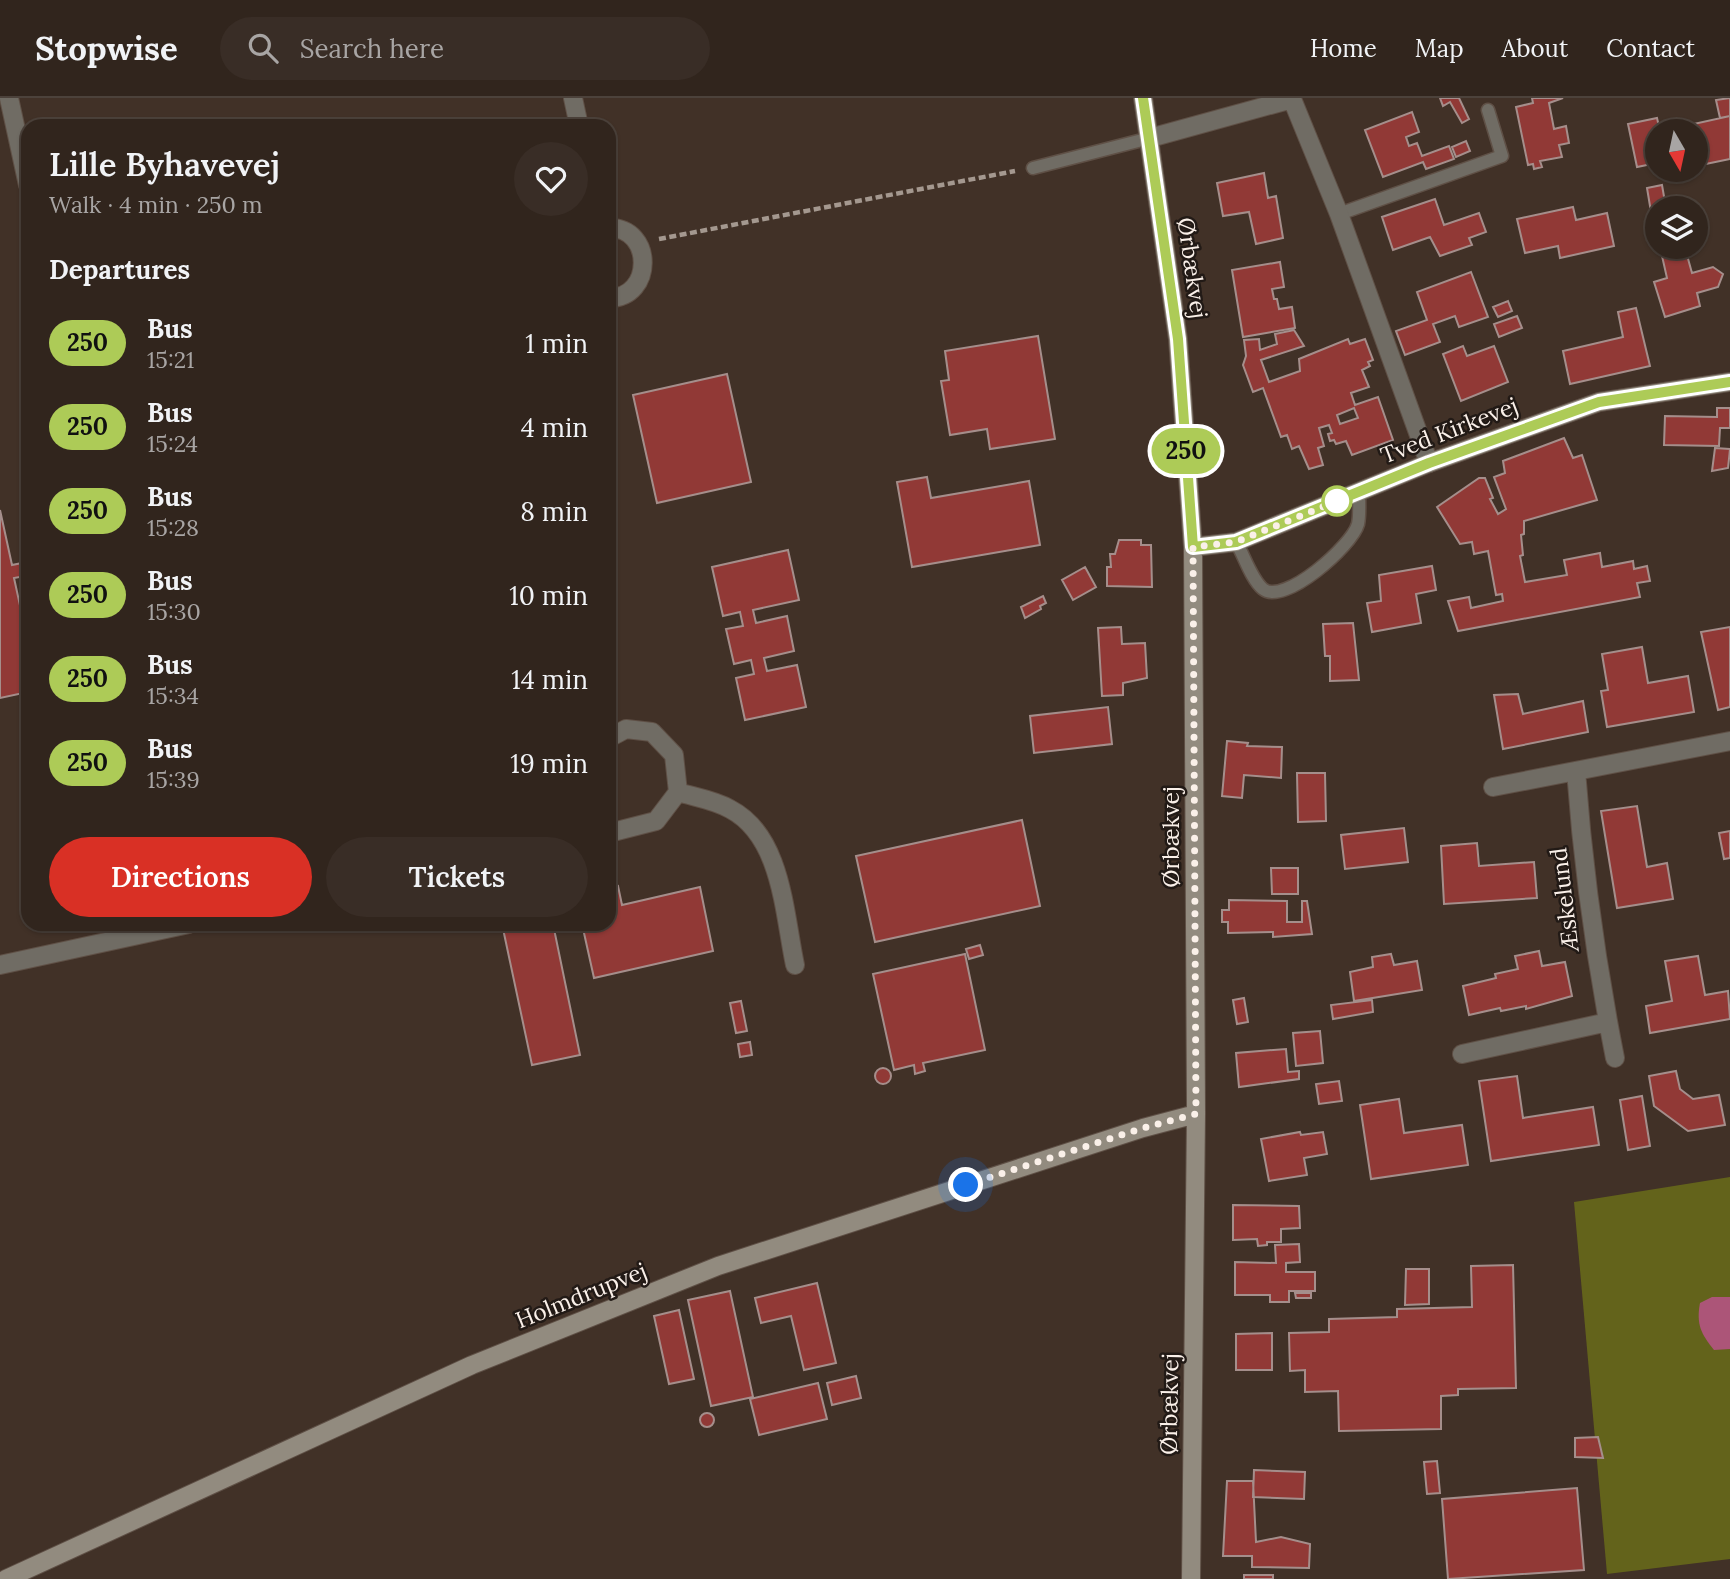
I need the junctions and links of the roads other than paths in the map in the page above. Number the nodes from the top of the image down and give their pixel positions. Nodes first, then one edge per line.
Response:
1 (9, 98) edge
2 (573, 98) edge
3 (1143, 98) edge
4 (1488, 110) dead end
5 (578, 119) edge
6 (1150, 138) junction
7 (21, 153) edge
8 (1033, 168) road end
9 (1339, 214) junction
10 (616, 230) edge
11 (616, 296) edge
12 (1730, 382) edge
13 (1429, 463) junction
14 (1359, 492) junction
15 (1236, 542) junction
16 (1193, 547) junction
17 (616, 734) edge
18 (1730, 741) edge
19 (1576, 771) junction
20 (1493, 787) dead end
21 (678, 792) junction
22 (616, 831) edge
23 (155, 931) edge
24 (0, 965) edge
25 (795, 965) dead end
26 (1608, 1022) junction
27 (1462, 1054) dead end
28 (1615, 1058) dead end
29 (1196, 1114) junction
30 (6, 1579) edge
31 (1192, 1579) edge

1 - 7 street
2 - 5 street
3 - 6 street, Ørbækvej
4 - 9 lane
6 - 8 lane
6 - 9 street
6 - 16 street, Ørbækvej
9 - 13 street
10 - 11 street
12 - 13 street, Tved Kirkevej
13 - 14 street, Tved Kirkevej
14 - 15 street, Tved Kirkevej
14 - 15 lane
15 - 16 street, Tved Kirkevej
16 - 29 street, Ørbækvej
17 - 21 street
18 - 19 street
19 - 20 street
19 - 26 street, Æskelund
21 - 22 street
21 - 25 street
23 - 24 street
26 - 27 street
26 - 28 street, Æskelund
29 - 30 street, Holmdrupvej
29 - 31 street, Ørbækvej

